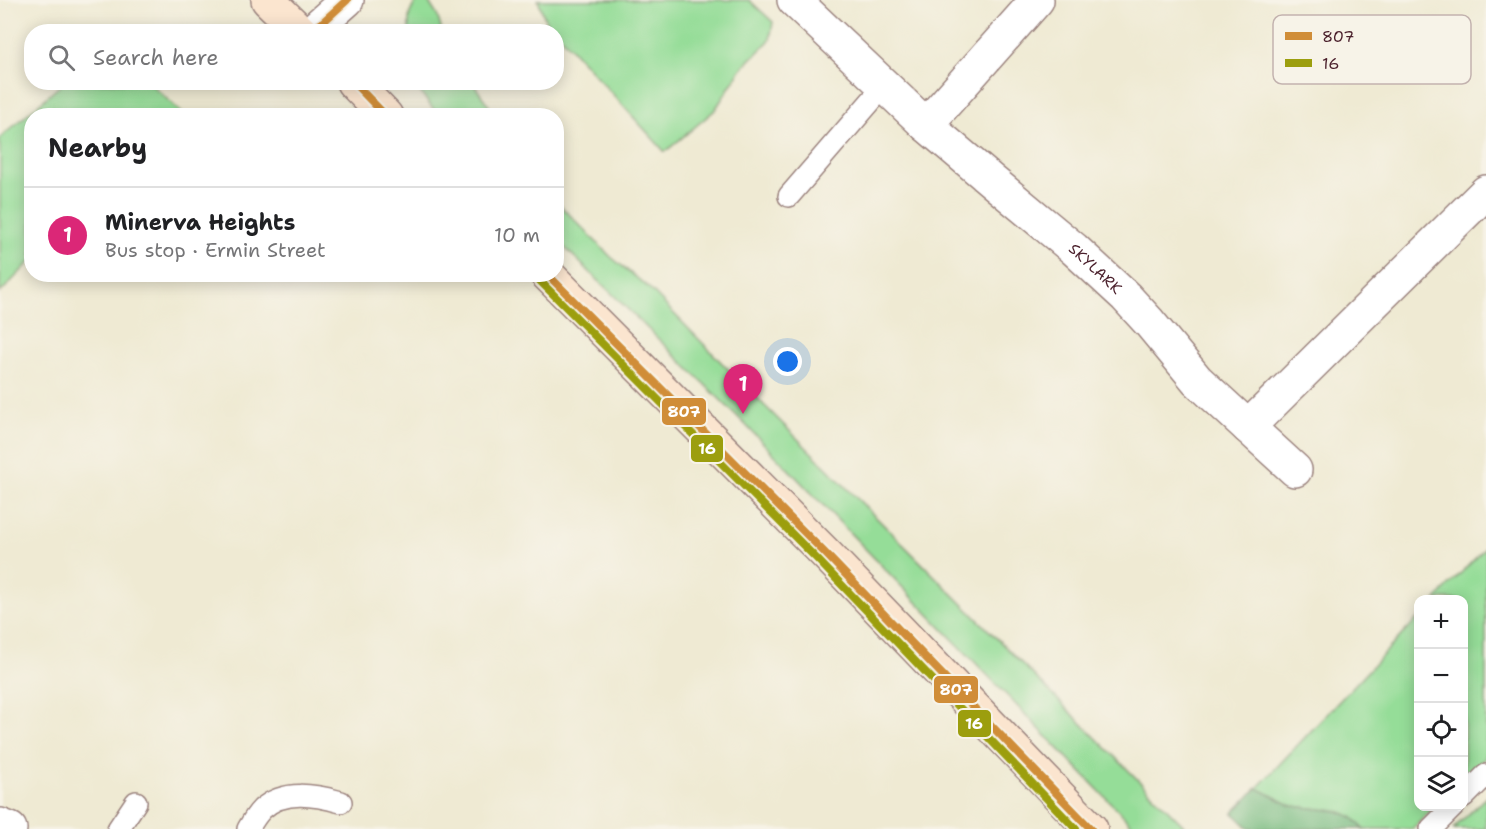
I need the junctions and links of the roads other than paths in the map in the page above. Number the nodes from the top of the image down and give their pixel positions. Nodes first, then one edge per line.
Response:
1 (268, 0) edge
2 (347, 0) edge
3 (794, 0) edge
4 (1037, 0) edge
5 (293, 24) edge
6 (320, 24) edge
7 (884, 86) junction
8 (361, 90) edge
9 (378, 108) edge
10 (926, 125) junction
11 (1486, 192) edge
12 (789, 196) dead end
13 (555, 282) edge
14 (1248, 427) junction
15 (1295, 470) dead end
16 (1486, 775) edge
17 (1468, 793) edge
18 (135, 802) dead end
19 (341, 802) dead end
20 (1450, 811) edge
21 (0, 825) edge
22 (10, 829) edge
23 (118, 829) edge
24 (248, 829) edge
25 (1091, 829) edge
26 (1431, 829) edge

1 - 5 street
2 - 6 street
3 - 7 street, SKYLARK
4 - 10 street
7 - 10 street, SKYLARK
7 - 12 lane
8 - 9 street
10 - 14 street, SKYLARK
11 - 14 street
13 - 25 street
14 - 15 street, SKYLARK
16 - 17 lane
18 - 23 lane
19 - 24 lane
20 - 26 lane
21 - 22 street

